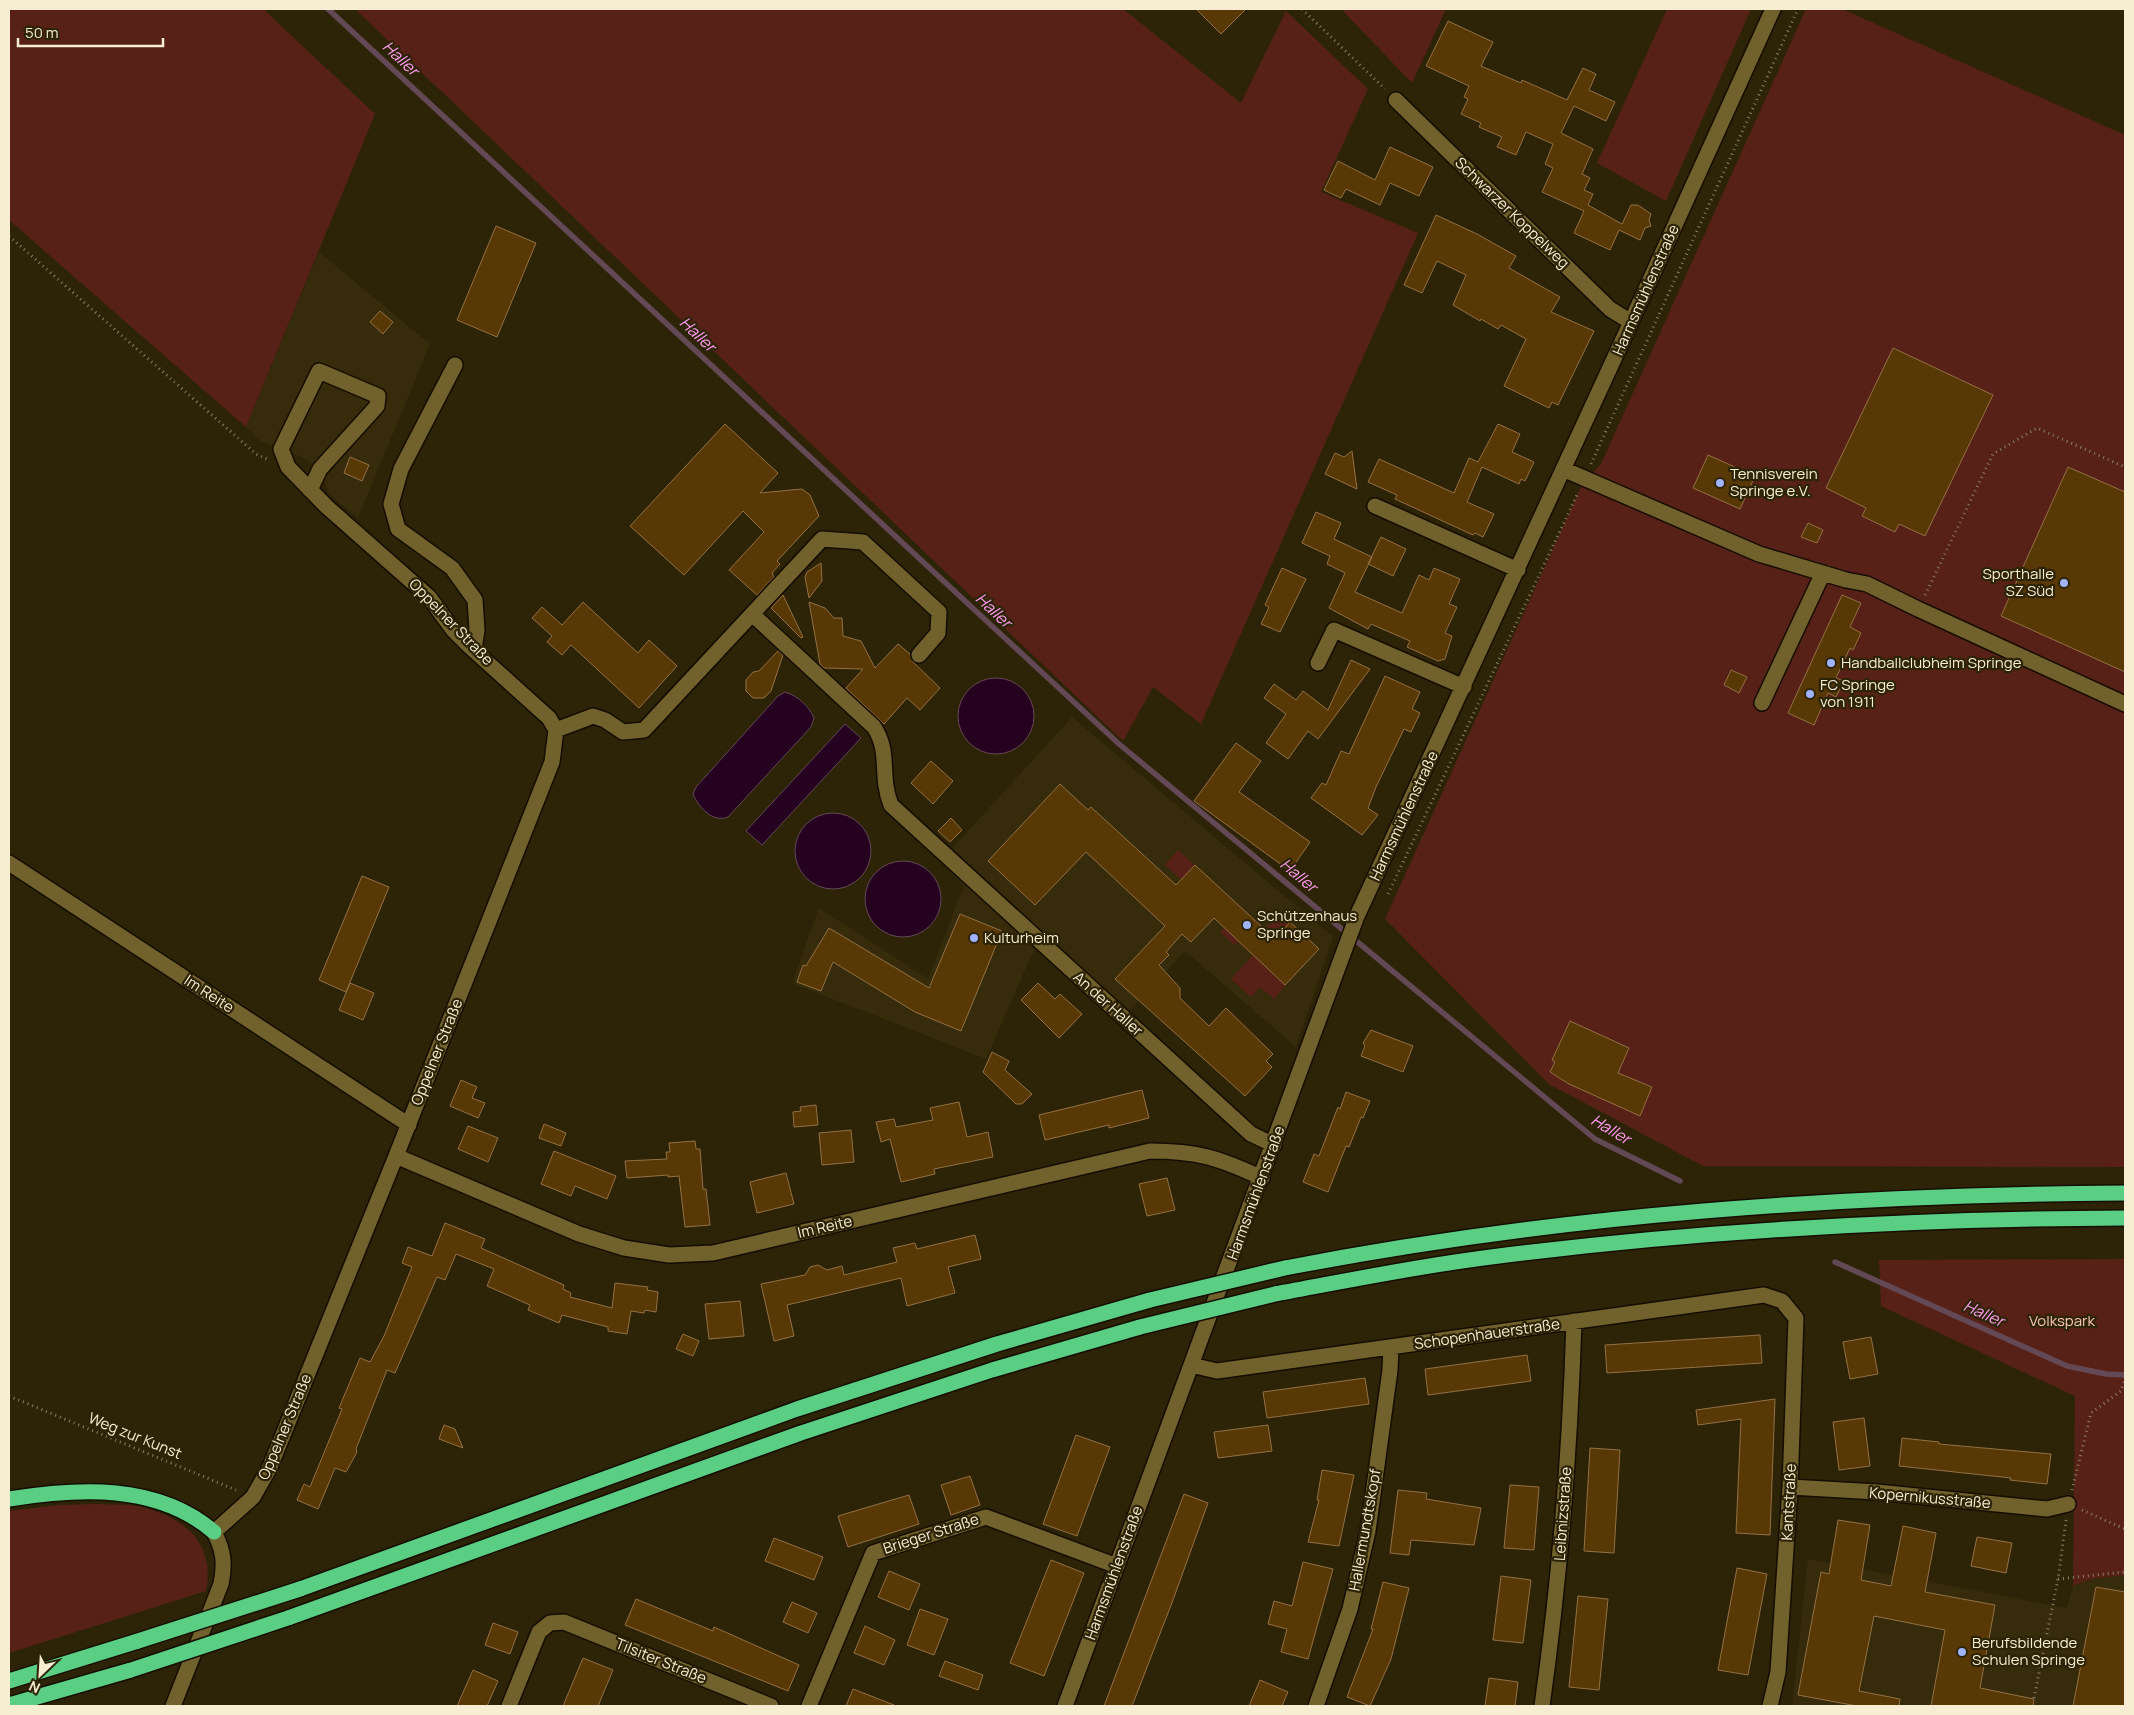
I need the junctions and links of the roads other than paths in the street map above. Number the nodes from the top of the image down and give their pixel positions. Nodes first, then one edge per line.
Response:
1 (1773, 9) edge
2 (1396, 100) road end
3 (1631, 322) junction
4 (455, 365) dead end
5 (1563, 469) junction
6 (310, 490) junction
7 (1375, 506) dead end
8 (1518, 570) junction
9 (1823, 573) junction
10 (752, 614) junction
11 (474, 650) junction
12 (919, 654) dead end
13 (1318, 663) dead end
14 (1464, 687) junction
15 (1762, 703) dead end
16 (2125, 704) edge
17 (556, 730) junction
18 (9, 863) edge
19 (409, 1125) junction
20 (1274, 1145) junction
21 (396, 1156) junction
22 (1262, 1178) junction
23 (2125, 1193) edge
24 (2125, 1218) edge
25 (1782, 1301) joint
26 (1574, 1321) junction
27 (1391, 1348) junction
28 (1191, 1365) junction
29 (1790, 1488) junction
30 (9, 1499) edge
31 (2068, 1504) road end
32 (214, 1532) junction
33 (1117, 1566) junction
34 (66, 1664) junction
35 (9, 1671) edge
36 (9, 1681) edge
37 (9, 1705) edge
38 (174, 1706) edge
39 (509, 1706) edge
40 (771, 1706) edge
41 (809, 1706) edge
42 (1065, 1706) edge
43 (1316, 1706) edge
44 (1542, 1706) edge
45 (1770, 1706) edge

1 - 3 street, Harmsmühlenstraße
2 - 3 street, Schwarzer Koppelweg
3 - 5 street, Harmsmühlenstraße
4 - 11 street
5 - 8 street, Harmsmühlenstraße
5 - 9 street
6 - 6 street, Oppelner Straße
6 - 11 street, Oppelner Straße
7 - 8 street
8 - 14 street, Harmsmühlenstraße
9 - 15 street
9 - 16 street
10 - 12 street
10 - 17 street
10 - 20 street, An der Haller
11 - 17 street, Oppelner Straße
13 - 14 street
14 - 20 street, Harmsmühlenstraße
17 - 19 street, Oppelner Straße
18 - 19 street, Im Reite
19 - 21 street, Oppelner Straße
20 - 22 street, Harmsmühlenstraße
21 - 22 street, Im Reite
21 - 32 street, Oppelner Straße
22 - 28 street, Harmsmühlenstraße
23 - 34 highway, bridge
24 - 37 highway, bridge
25 - 26 street, Schopenhauerstraße
25 - 29 street, Kantstraße
26 - 27 street, Schopenhauerstraße
26 - 44 street, Leibnizstraße
27 - 28 street, Schopenhauerstraße
27 - 43 street, Hallermundtskopf
28 - 33 street, Harmsmühlenstraße
29 - 31 street, Kopernikusstraße
29 - 45 street, Kantstraße
30 - 32 highway
32 - 38 street
33 - 41 street, Brieger Straße
33 - 42 street, Harmsmühlenstraße
34 - 35 highway
34 - 36 highway
39 - 40 street, Tilsiter Straße

